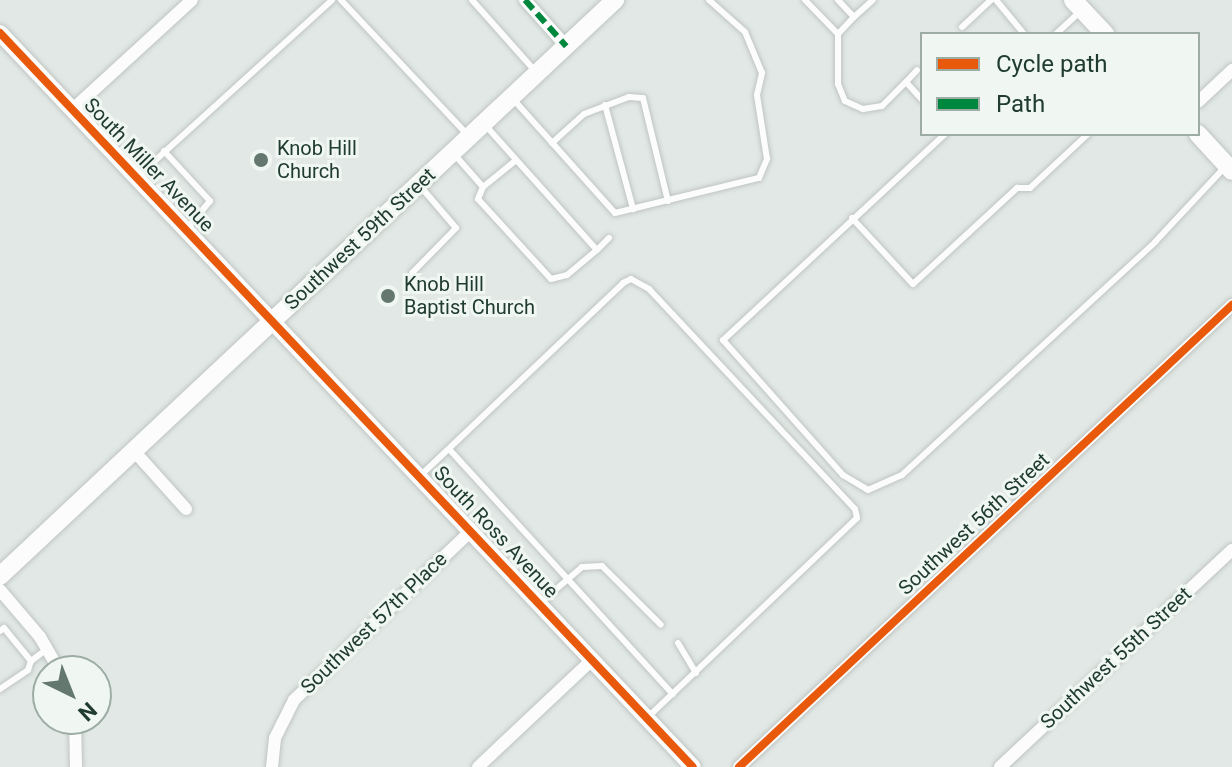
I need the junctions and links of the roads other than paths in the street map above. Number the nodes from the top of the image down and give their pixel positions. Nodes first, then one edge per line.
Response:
1 (192, 0) edge
2 (332, 0) edge
3 (341, 0) edge
4 (472, 0) edge
5 (544, 0) edge
6 (615, 0) edge
7 (709, 0) edge
8 (805, 0) edge
9 (838, 0) edge
10 (873, 0) edge
11 (993, 0) edge
12 (529, 5) edge
13 (1078, 5) edge
14 (854, 17) junction
15 (962, 27) dead end
16 (1022, 32) edge
17 (1058, 32) edge
18 (1103, 32) edge
19 (0, 33) edge
20 (838, 34) junction
21 (566, 46) junction
22 (917, 70) dead end
23 (1232, 70) edge
24 (537, 73) junction
25 (906, 82) junction
26 (511, 97) junction
27 (920, 98) edge
28 (1200, 100) edge
29 (605, 105) junction
30 (73, 109) junction
31 (484, 123) junction
32 (943, 136) edge
33 (1086, 136) edge
34 (1200, 136) edge
35 (469, 137) junction
36 (552, 143) junction
37 (164, 151) junction
38 (452, 153) junction
39 (515, 161) junction
40 (1229, 168) edge
41 (137, 177) junction
42 (418, 185) junction
43 (483, 187) junction
44 (668, 201) junction
45 (633, 209) junction
46 (852, 218) junction
47 (186, 228) junction
48 (609, 238) dead end
49 (597, 250) junction
50 (412, 273) dead end
51 (1232, 305) edge
52 (274, 320) junction
53 (449, 449) junction
54 (134, 451) junction
55 (421, 475) junction
56 (186, 509) dead end
57 (472, 530) junction
58 (1232, 550) edge
59 (0, 576) edge
60 (568, 577) junction
61 (0, 590) edge
62 (540, 603) junction
63 (661, 625) dead end
64 (0, 631) edge
65 (678, 643) dead end
66 (48, 648) junction
67 (52, 655) edge
68 (592, 660) junction
69 (31, 661) junction
70 (696, 673) junction
71 (0, 689) edge
72 (673, 694) junction
73 (647, 718) junction
74 (75, 735) edge
75 (76, 767) edge
76 (272, 767) edge
77 (478, 767) edge
78 (693, 767) edge
79 (739, 767) edge
80 (1000, 767) edge

1 - 30 street
2 - 37 lane
3 - 35 lane
4 - 24 lane
5 - 12 street
6 - 21 main road, Southwest 59th Street
7 - 44 lane
8 - 20 lane
9 - 14 lane
10 - 14 lane
11 - 15 lane
11 - 16 lane
12 - 21 street
13 - 17 lane
13 - 18 main road
14 - 20 lane
19 - 30 street, South Miller Avenue
20 - 25 lane
21 - 24 main road, Southwest 59th Street
22 - 25 lane
23 - 28 street
24 - 26 main road, Southwest 59th Street
25 - 27 lane
26 - 31 main road, Southwest 59th Street
26 - 36 lane
29 - 36 lane
29 - 44 lane
29 - 45 lane
30 - 41 street, South Miller Avenue
31 - 35 main road, Southwest 59th Street
31 - 39 lane
32 - 46 lane
33 - 46 lane
34 - 40 main road
35 - 38 main road, Southwest 59th Street
36 - 45 lane
37 - 41 lane
37 - 47 lane
38 - 42 main road, Southwest 59th Street
38 - 43 lane
39 - 43 lane
39 - 49 lane
40 - 46 lane
41 - 47 street, South Miller Avenue
42 - 50 lane
42 - 52 main road, Southwest 59th Street
43 - 49 lane
44 - 45 lane
47 - 52 street, South Miller Avenue
48 - 49 lane
51 - 79 street, Southwest 56th Street
52 - 54 main road, Southwest 59th Street
52 - 55 street, South Ross Avenue
53 - 55 lane
53 - 60 lane
53 - 70 lane
54 - 56 street
54 - 59 main road, Southwest 59th Street
55 - 57 street, South Ross Avenue
57 - 62 street, South Ross Avenue
57 - 76 street, Southwest 57th Place
58 - 80 street, Southwest 55th Street
60 - 62 lane
60 - 63 lane
60 - 72 lane
61 - 66 street
62 - 68 street, South Ross Avenue
64 - 69 lane
65 - 70 lane
66 - 67 street
66 - 69 lane
68 - 73 street, South Ross Avenue
68 - 77 street
69 - 71 lane
70 - 72 lane
72 - 73 lane
73 - 78 street, South Ross Avenue
74 - 75 street

